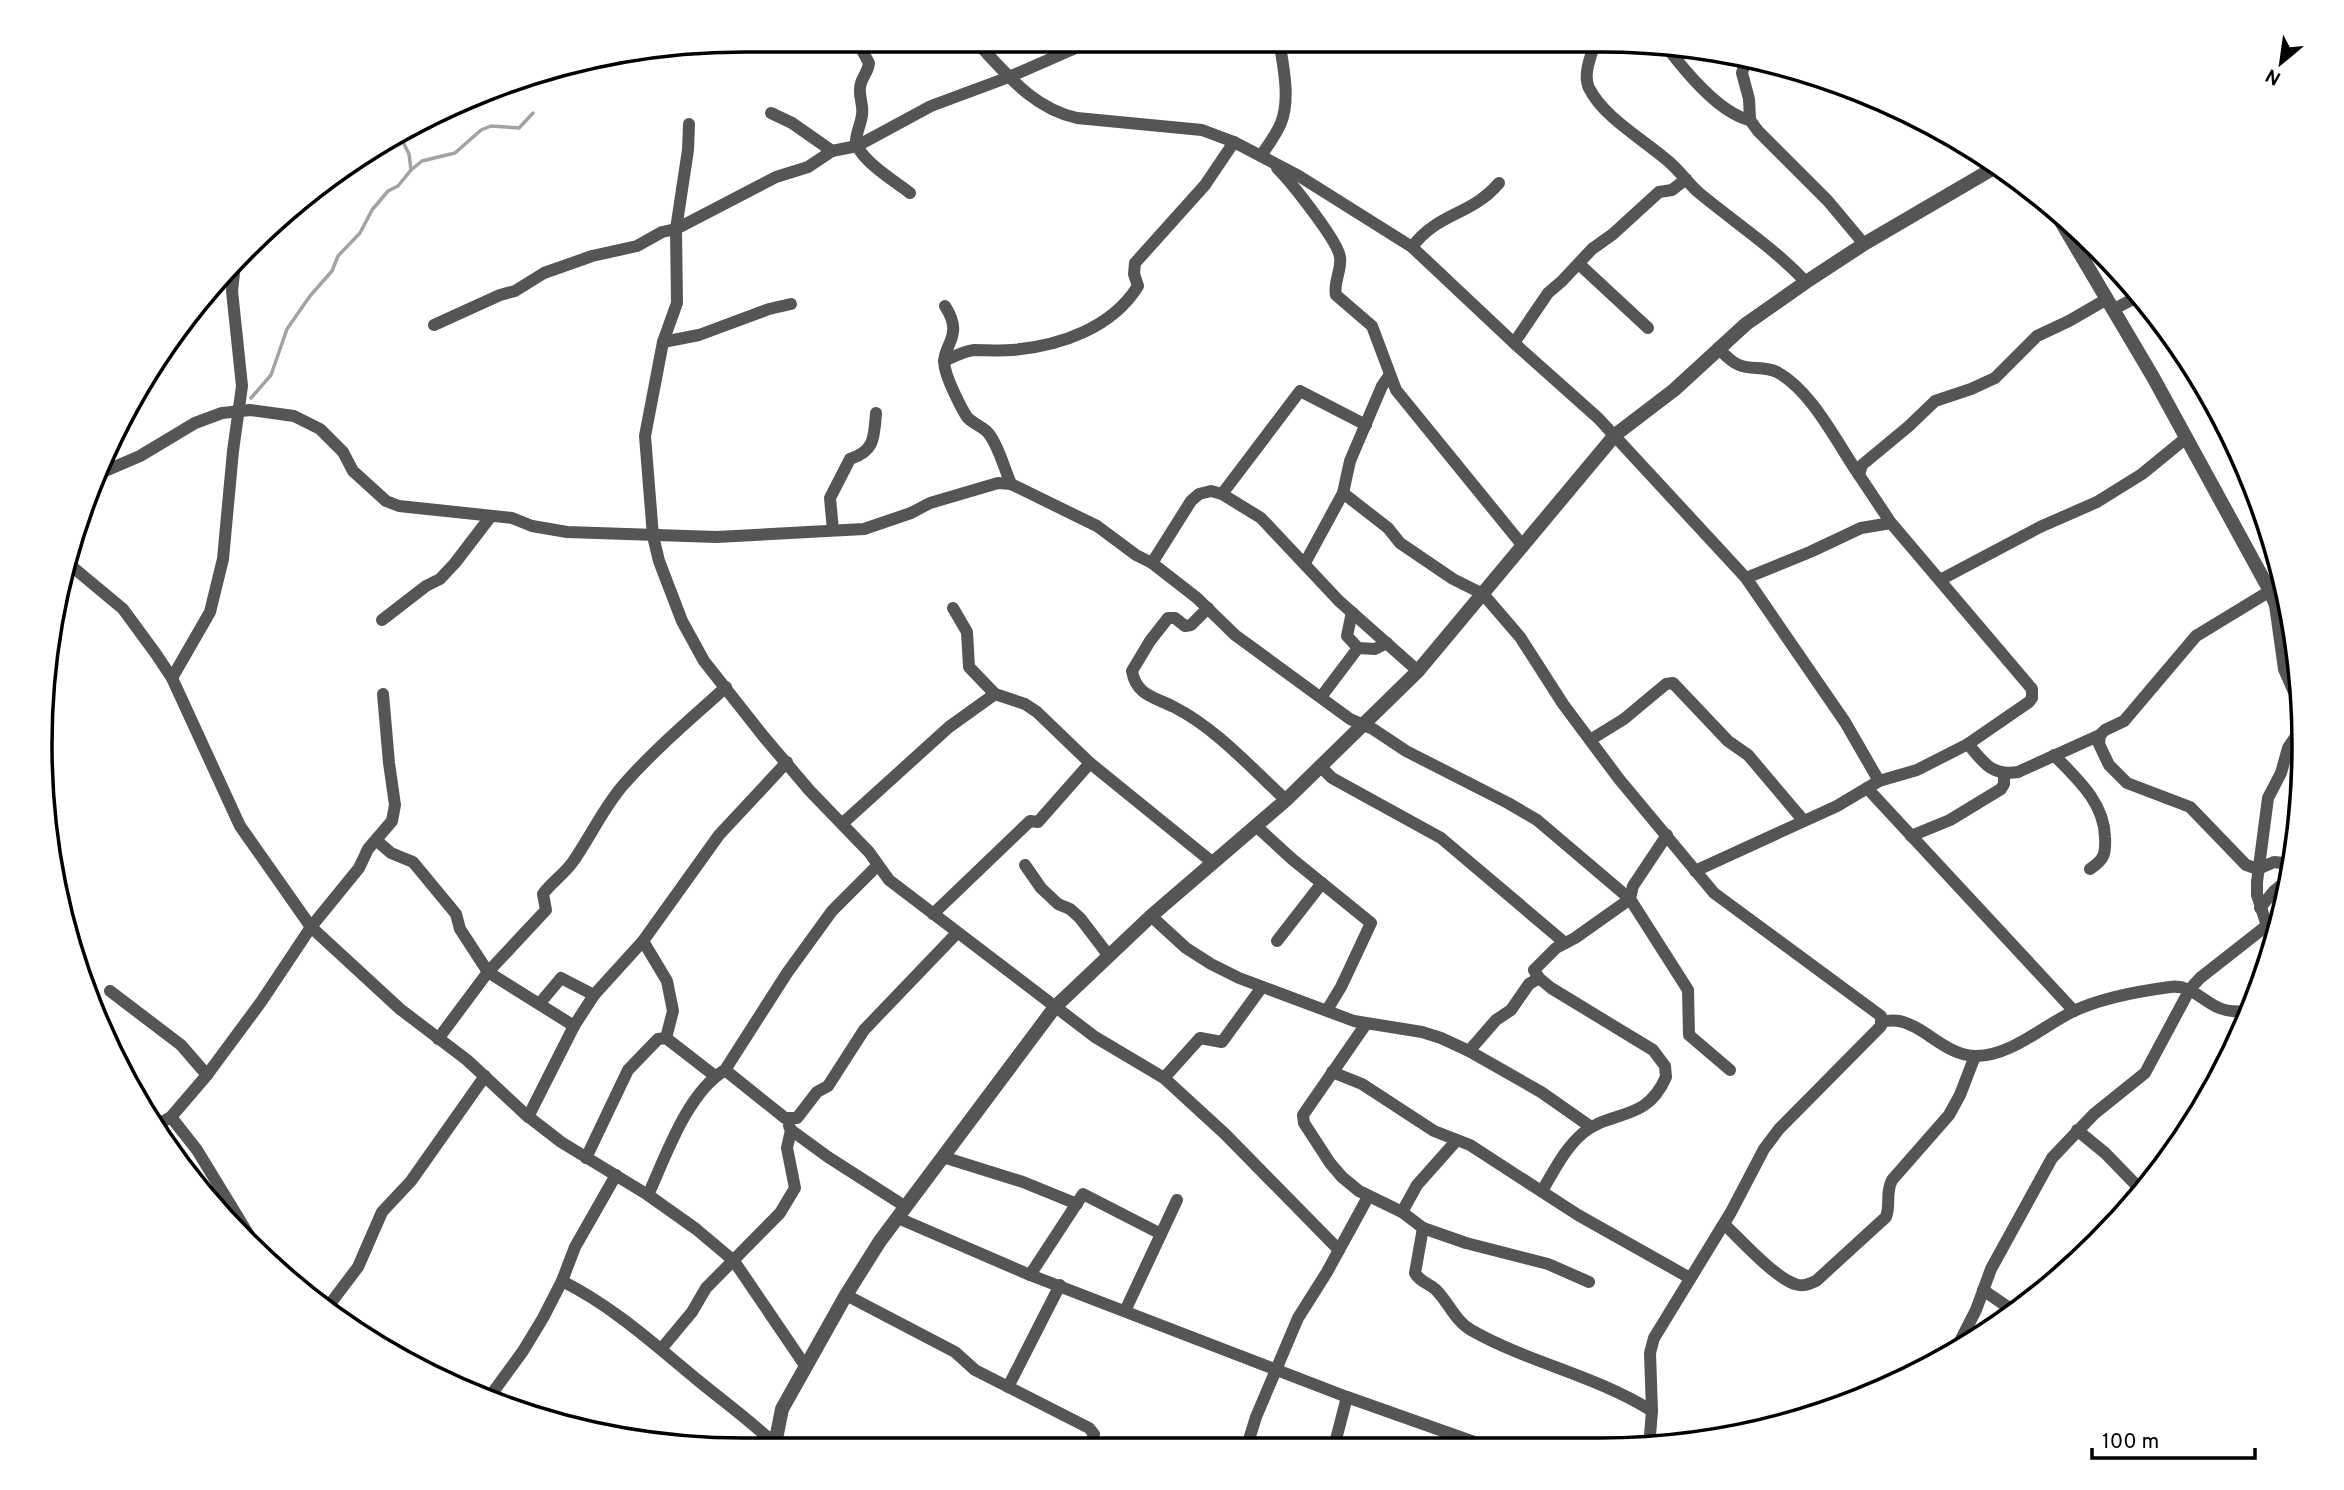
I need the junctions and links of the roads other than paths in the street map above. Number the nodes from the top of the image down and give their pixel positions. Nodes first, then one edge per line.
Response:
1 (863, 52) edge
2 (986, 52) edge
3 (1066, 52) edge
4 (1281, 52) edge
5 (1593, 52) edge
6 (1674, 57) edge
7 (1743, 68) edge
8 (1009, 77) junction
9 (771, 113) dead end
10 (1750, 120) junction
11 (689, 124) dead end
12 (1234, 142) junction
13 (858, 146) junction
14 (832, 151) junction
15 (1265, 158) junction
16 (1988, 172) edge
17 (1686, 180) junction
18 (1499, 183) dead end
19 (910, 194) dead end
20 (676, 229) junction
21 (2071, 238) edge
22 (1864, 244) junction
23 (1412, 247) junction
24 (1579, 264) junction
25 (233, 278) edge
26 (1806, 282) junction
27 (2129, 299) edge
28 (790, 304) dead end
29 (2110, 304) junction
30 (945, 306) dead end
31 (434, 325) dead end
32 (1648, 328) dead end
33 (663, 342) junction
34 (1514, 343) junction
35 (1718, 348) junction
36 (944, 362) junction
37 (1389, 376) junction
38 (239, 412) junction
39 (876, 412) dead end
40 (1366, 425) junction
41 (1615, 435) junction
42 (2186, 438) junction
43 (110, 468) edge
44 (1859, 475) junction
45 (1011, 484) junction
46 (1343, 493) junction
47 (1222, 494) junction
48 (491, 516) junction
49 (1891, 523) junction
50 (833, 530) junction
51 (653, 536) junction
52 (1523, 545) junction
53 (1152, 563) junction
54 (1305, 563) junction
55 (75, 569) edge
56 (1746, 578) junction
57 (1940, 580) junction
58 (2270, 591) junction
59 (1483, 594) junction
60 (2275, 596) edge
61 (953, 608) dead end
62 (1208, 608) junction
63 (1352, 612) junction
64 (382, 620) dead end
65 (1387, 643) junction
66 (1358, 648) junction
67 (1418, 671) junction
68 (172, 678) junction
69 (726, 687) junction
70 (383, 694) dead end
71 (995, 694) junction
72 (1321, 697) junction
73 (1362, 725) junction
74 (2100, 735) junction
75 (1590, 740) junction
76 (2292, 742) edge
77 (1968, 744) junction
78 (2054, 755) junction
79 (786, 762) junction
80 (1090, 763) junction
81 (1320, 766) junction
82 (2004, 774) junction
83 (1879, 781) junction
84 (1867, 788) junction
85 (1286, 800) junction
86 (1803, 820) junction
87 (843, 823) junction
88 (1256, 826) junction
89 (1667, 835) junction
90 (1911, 836) junction
91 (376, 840) junction
92 (1212, 862) junction
93 (2281, 863) edge
94 (1025, 865) dead end
95 (877, 866) junction
96 (2090, 869) dead end
97 (2258, 869) junction
98 (1695, 871) junction
99 (1322, 883) junction
100 (2276, 890) edge
101 (1630, 899) junction
102 (2260, 908) junction
103 (933, 914) junction
104 (1151, 916) junction
105 (2267, 926) joint
106 (311, 927) junction
107 (957, 933) junction
108 (643, 941) junction
109 (1277, 941) dead end
110 (1565, 943) junction
111 (1109, 956) junction
112 (488, 972) junction
113 (1539, 978) junction
114 (1262, 987) junction
115 (2190, 989) junction
116 (110, 990) dead end
117 (594, 995) junction
118 (540, 1003) junction
119 (1055, 1007) junction
120 (1327, 1010) junction
121 (2225, 1010) junction
122 (2074, 1011) junction
123 (2238, 1011) edge
124 (2236, 1016) edge
125 (1883, 1021) junction
126 (1366, 1024) junction
127 (574, 1026) junction
128 (666, 1038) junction
129 (438, 1039) junction
130 (1469, 1051) junction
131 (1975, 1056) junction
132 (1730, 1070) dead end
133 (1332, 1072) junction
134 (720, 1073) junction
135 (207, 1075) junction
136 (485, 1076) junction
137 (1164, 1079) junction
138 (171, 1116) junction
139 (528, 1117) junction
140 (163, 1121) edge
141 (788, 1124) junction
142 (1591, 1127) junction
143 (2077, 1130) junction
144 (1457, 1140) junction
145 (943, 1157) junction
146 (586, 1158) junction
147 (616, 1175) junction
148 (2135, 1184) edge
149 (1542, 1191) junction
150 (648, 1195) junction
151 (1367, 1197) junction
152 (1177, 1200) dead end
153 (1077, 1204) junction
154 (902, 1212) junction
155 (1402, 1212) junction
156 (237, 1216) edge
157 (1724, 1224) junction
158 (1423, 1228) junction
159 (1161, 1234) junction
160 (1339, 1250) junction
161 (734, 1261) junction
162 (1030, 1275) junction
163 (1690, 1278) junction
164 (562, 1281) junction
165 (1589, 1282) dead end
166 (1059, 1285) junction
167 (1983, 1290) junction
168 (846, 1295) junction
169 (332, 1301) edge
170 (2005, 1305) edge
171 (1125, 1311) junction
172 (1963, 1334) edge
173 (662, 1348) junction
174 (806, 1367) junction
175 (1275, 1369) junction
176 (1008, 1387) junction
177 (494, 1390) edge
178 (1347, 1397) junction
179 (1652, 1411) junction
180 (1649, 1436) edge
181 (770, 1438) edge
182 (773, 1438) edge
183 (1093, 1438) edge
184 (1249, 1438) edge
185 (1336, 1438) edge
186 (1454, 1438) edge

1 - 13 street
2 - 8 street
3 - 8 street
4 - 15 street
5 - 17 street
6 - 10 street
7 - 10 street
8 - 12 street
8 - 13 street
9 - 14 street
10 - 22 street
11 - 20 street
12 - 15 street
12 - 36 street
13 - 14 street
13 - 19 street
14 - 20 street
15 - 23 street
15 - 37 street
16 - 22 street
17 - 24 street
17 - 26 street
18 - 23 street
20 - 31 street
20 - 33 street
21 - 29 street
22 - 26 street
23 - 34 street
24 - 32 street
24 - 34 street
25 - 38 street
26 - 35 street
27 - 29 street
28 - 33 street
29 - 42 street
29 - 44 street
30 - 36 street
33 - 51 street
34 - 41 street
35 - 41 street
35 - 44 street
36 - 45 street
37 - 40 street
37 - 52 street
38 - 43 street
38 - 48 street
38 - 68 street
39 - 50 street
40 - 46 street
40 - 47 street
41 - 52 street
41 - 56 street
42 - 57 street
42 - 58 street
44 - 49 street
45 - 50 street
45 - 53 street
46 - 54 street
46 - 59 street
47 - 53 street
47 - 54 street
48 - 51 street
48 - 64 street
49 - 56 street
49 - 57 street
50 - 51 street
51 - 69 street
52 - 59 street
53 - 62 street
54 - 63 street
55 - 68 street
56 - 83 street
57 - 77 street
58 - 60 street
58 - 74 street
59 - 67 street
59 - 75 street
61 - 71 street
62 - 72 street
62 - 85 street
63 - 65 street
63 - 66 street
65 - 66 street
65 - 67 street
66 - 72 street
67 - 73 street
68 - 106 street
69 - 79 street
69 - 112 street
70 - 91 street
71 - 80 street
71 - 87 street
72 - 73 street
73 - 81 street
73 - 101 street
74 - 78 street
74 - 97 street
75 - 86 street
75 - 89 street
76 - 97 street
77 - 82 street
77 - 83 street
78 - 82 street
78 - 96 street
79 - 87 street
79 - 108 street
80 - 92 street
80 - 103 street
81 - 85 street
81 - 110 street
82 - 90 street
83 - 84 street
84 - 86 street
84 - 90 street
85 - 88 street
86 - 98 street
87 - 95 street
88 - 92 street
88 - 99 street
89 - 98 street
89 - 101 street
90 - 122 street
91 - 106 street
91 - 112 street
92 - 104 street
93 - 97 street
94 - 111 street
95 - 103 street
95 - 134 street
97 - 102 street
98 - 125 street
99 - 109 street
99 - 120 street
100 - 102 street
101 - 110 street
101 - 132 street
102 - 105 street
103 - 107 street
104 - 111 street
104 - 114 street
105 - 115 street
106 - 129 street
106 - 135 street
107 - 119 street
107 - 141 street
108 - 117 street
108 - 128 street
110 - 113 street
111 - 119 street
112 - 118 street
112 - 129 street
113 - 130 street
113 - 142 street
114 - 120 street
114 - 137 street
115 - 121 street
115 - 122 street
115 - 143 street
116 - 135 street
117 - 118 street
117 - 127 street
118 - 127 street
119 - 137 street
119 - 145 street
120 - 126 street
121 - 123 street
121 - 124 street
122 - 131 street
125 - 131 street
125 - 157 street
126 - 130 street
126 - 133 street
127 - 139 street
128 - 134 street
128 - 146 street
129 - 136 street
130 - 142 street
131 - 157 street
133 - 144 street
133 - 151 street
134 - 141 street
134 - 150 street
135 - 138 street
136 - 139 street
136 - 169 street
137 - 160 street
138 - 140 street
138 - 156 street
139 - 146 street
141 - 154 street
141 - 161 street
142 - 149 street
143 - 148 street
143 - 167 street
144 - 149 street
144 - 155 street
145 - 153 street
145 - 154 street
146 - 147 street
147 - 150 street
147 - 164 street
149 - 163 street
150 - 161 street
151 - 155 street
151 - 160 street
152 - 159 street
153 - 159 street
153 - 162 street
154 - 162 street
154 - 168 street
155 - 158 street
157 - 163 street
158 - 165 street
158 - 179 street
159 - 171 street
160 - 175 street
161 - 173 street
161 - 174 street
162 - 166 street
163 - 179 street
164 - 173 street
164 - 177 street
166 - 171 street
166 - 176 street
167 - 170 street
167 - 172 street
168 - 174 street
168 - 176 street
171 - 175 street
173 - 181 street
174 - 182 street
175 - 178 street
175 - 184 street
176 - 183 street
178 - 185 street
178 - 186 street
179 - 180 street

